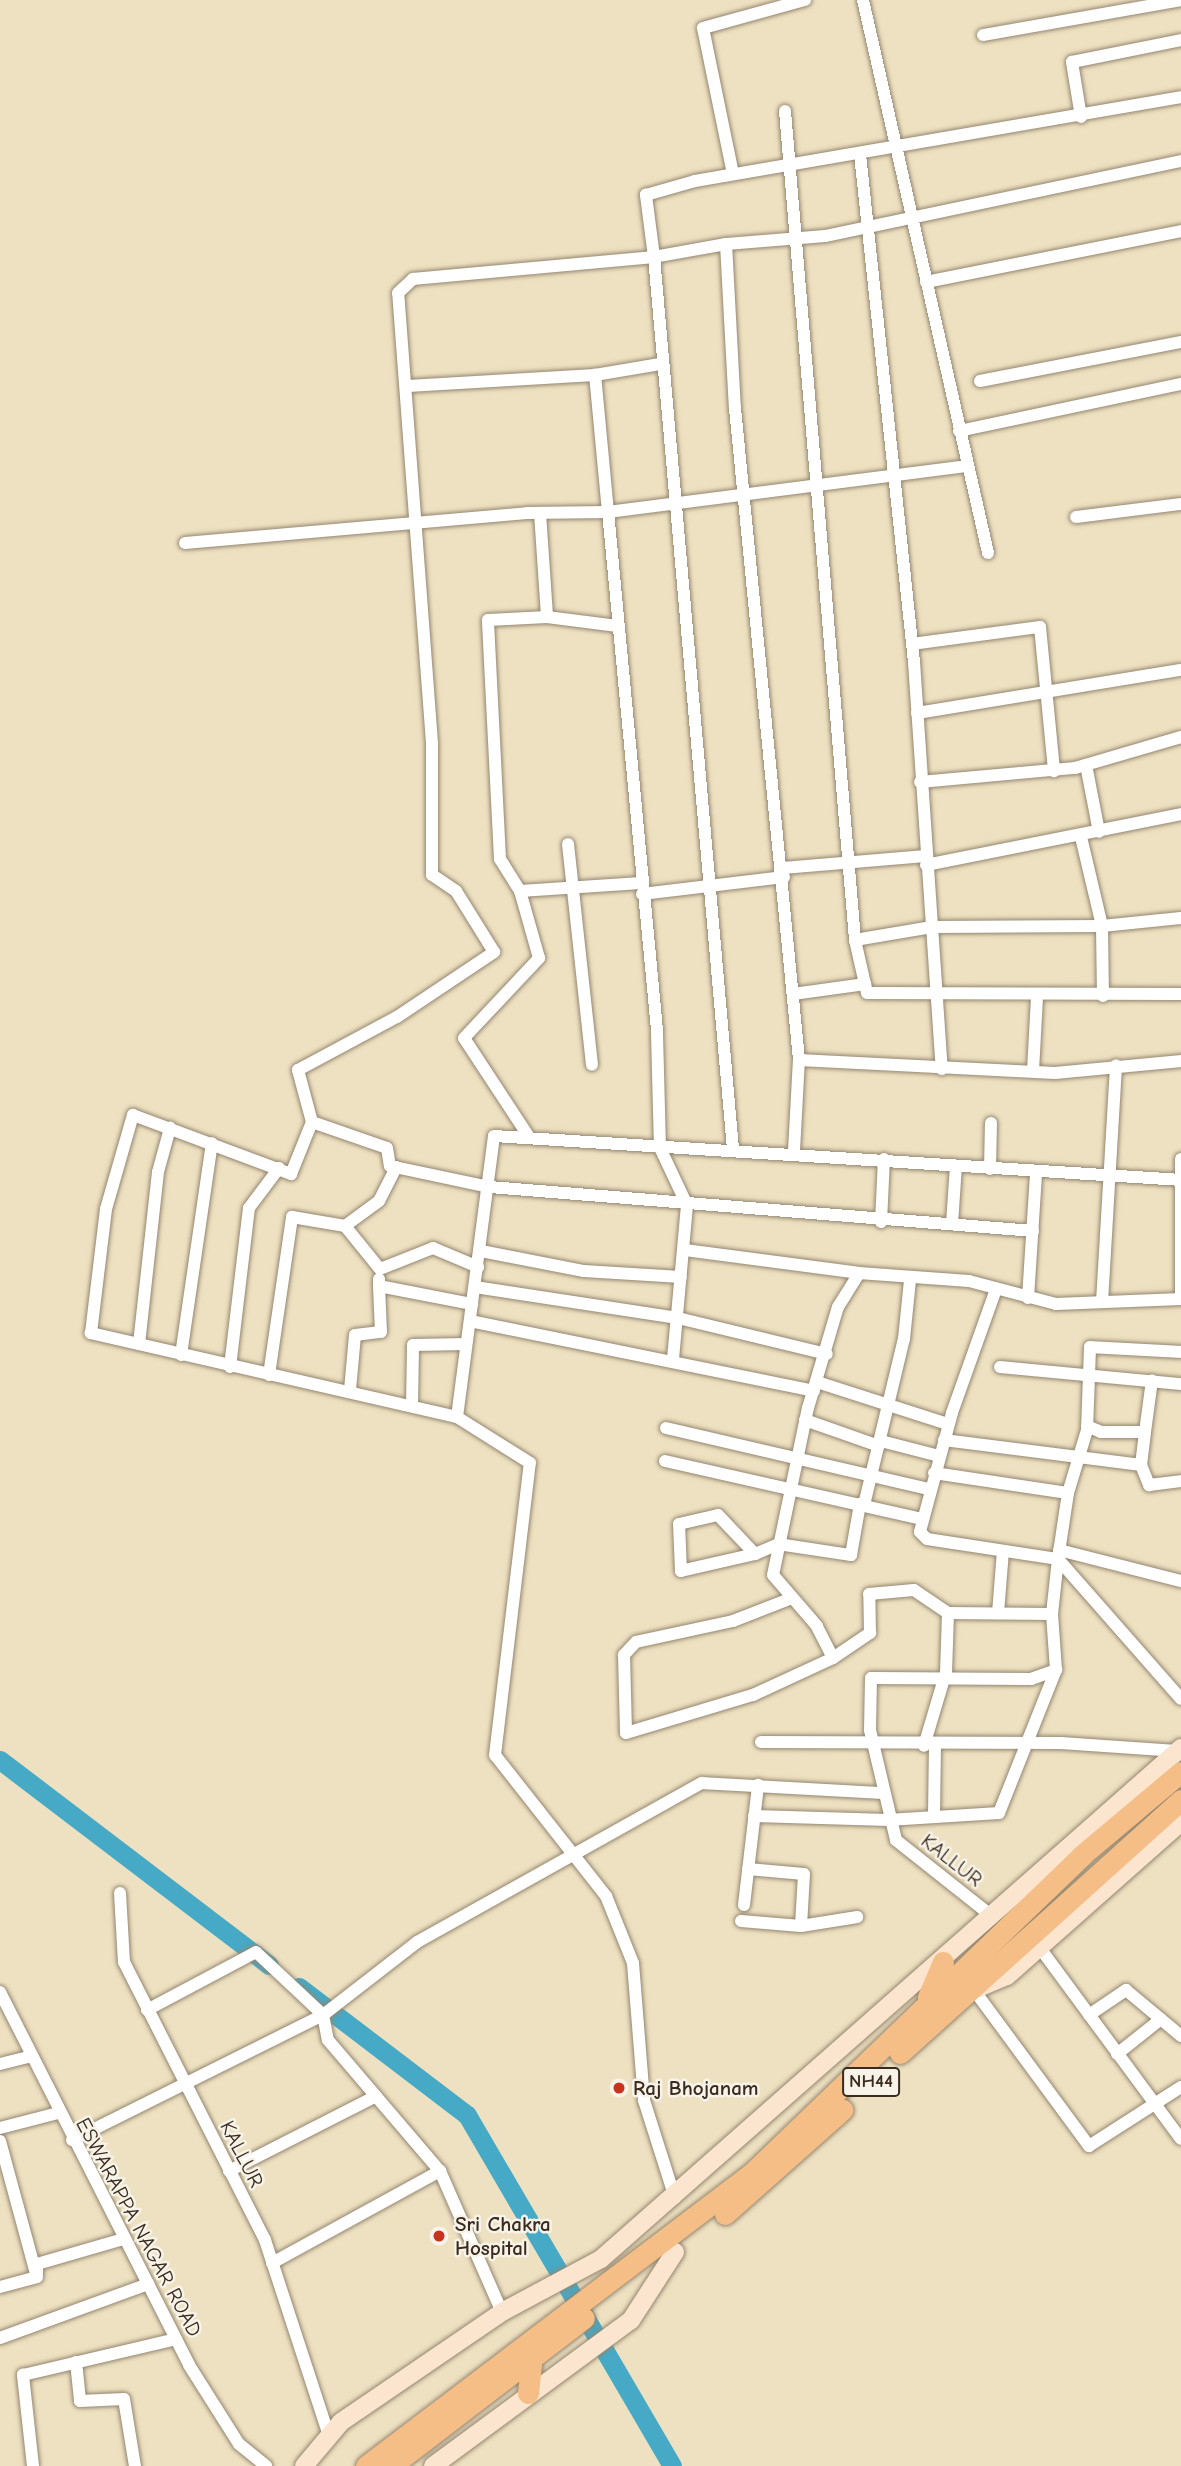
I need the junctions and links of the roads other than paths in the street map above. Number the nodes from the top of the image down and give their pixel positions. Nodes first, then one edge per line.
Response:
1 (805, 0) edge
2 (863, 0) edge
3 (1181, 0) edge
4 (983, 35) dead end
5 (1181, 40) edge
6 (1181, 97) edge
7 (785, 111) dead end
8 (1081, 117) junction
9 (898, 147) junction
10 (860, 154) junction
11 (1181, 161) edge
12 (788, 165) junction
13 (733, 174) junction
14 (911, 216) junction
15 (868, 226) junction
16 (1181, 231) edge
17 (792, 240) junction
18 (726, 244) junction
19 (654, 257) junction
20 (926, 282) junction
21 (1181, 342) edge
22 (660, 364) junction
23 (595, 375) junction
24 (980, 381) dead end
25 (1181, 384) edge
26 (408, 386) junction
27 (959, 431) junction
28 (966, 466) junction
29 (893, 480) junction
30 (817, 489) junction
31 (745, 495) junction
32 (674, 504) junction
33 (1181, 504) edge
34 (608, 512) junction
35 (540, 513) junction
36 (1076, 517) dead end
37 (415, 526) junction
38 (185, 543) dead end
39 (988, 553) dead end
40 (547, 617) junction
41 (617, 626) junction
42 (912, 644) junction
43 (1181, 670) edge
44 (1045, 695) junction
45 (917, 713) junction
46 (1181, 737) edge
47 (1086, 765) junction
48 (1054, 771) junction
49 (920, 782) junction
50 (1181, 814) edge
51 (1099, 832) junction
52 (1081, 837) junction
53 (568, 844) dead end
54 (925, 860) junction
55 (850, 862) junction
56 (783, 872) junction
57 (705, 887) junction
58 (641, 889) junction
59 (520, 891) junction
60 (572, 891) junction
61 (1181, 918) edge
62 (1102, 926) junction
63 (932, 927) junction
64 (855, 940) junction
65 (865, 984) junction
66 (793, 994) junction
67 (1181, 994) edge
68 (937, 995) junction
69 (1037, 996) junction
70 (1103, 996) junction
71 (799, 1060) junction
72 (1181, 1061) edge
73 (592, 1065) dead end
74 (1116, 1065) junction
75 (943, 1069) junction
76 (1033, 1071) junction
77 (312, 1122) junction
78 (991, 1123) dead end
79 (170, 1128) junction
80 (529, 1137) junction
81 (212, 1143) junction
82 (660, 1148) junction
83 (733, 1150) junction
84 (794, 1151) junction
85 (884, 1159) junction
86 (1181, 1159) edge
87 (956, 1166) junction
88 (396, 1167) junction
89 (279, 1168) junction
90 (990, 1169) junction
91 (1036, 1174) junction
92 (1111, 1177) junction
93 (1180, 1180) edge
94 (490, 1187) junction
95 (687, 1205) junction
96 (881, 1222) junction
97 (952, 1224) junction
98 (345, 1226) junction
99 (1033, 1231) junction
100 (685, 1250) junction
101 (481, 1251) junction
102 (478, 1266) junction
103 (380, 1269) junction
104 (859, 1273) junction
105 (681, 1277) junction
106 (910, 1280) junction
107 (379, 1286) junction
108 (475, 1287) junction
109 (995, 1292) junction
110 (1028, 1298) junction
111 (1181, 1298) edge
112 (1102, 1302) junction
113 (472, 1304) junction
114 (678, 1318) junction
115 (470, 1321) junction
116 (466, 1343) junction
117 (139, 1344) junction
118 (1181, 1352) edge
119 (827, 1354) junction
120 (181, 1355) junction
121 (673, 1359) junction
122 (230, 1367) junction
123 (1000, 1367) dead end
124 (1089, 1373) junction
125 (269, 1375) junction
126 (1152, 1381) junction
127 (1181, 1384) edge
128 (815, 1387) junction
129 (350, 1390) junction
130 (412, 1405) junction
131 (889, 1405) junction
132 (457, 1417) junction
133 (805, 1420) junction
134 (948, 1424) junction
135 (1087, 1426) junction
136 (666, 1428) dead end
137 (1145, 1432) junction
138 (944, 1440) junction
139 (880, 1443) junction
140 (796, 1453) junction
141 (939, 1456) junction
142 (1076, 1458) junction
143 (666, 1461) dead end
144 (1140, 1465) junction
145 (934, 1473) junction
146 (872, 1476) junction
147 (1181, 1480) edge
148 (788, 1487) junction
149 (929, 1489) junction
150 (1068, 1493) junction
151 (862, 1504) junction
152 (923, 1519) junction
153 (778, 1544) junction
154 (1003, 1551) junction
155 (754, 1554) junction
156 (1059, 1555) junction
157 (1181, 1581) edge
158 (792, 1598) junction
159 (948, 1613) junction
160 (998, 1613) junction
161 (1052, 1614) junction
162 (833, 1658) junction
163 (1056, 1670) junction
164 (944, 1677) junction
165 (1181, 1699) edge
166 (761, 1742) dead end
167 (1028, 1744) junction
168 (930, 1745) junction
169 (873, 1747) junction
170 (1180, 1757) edge
171 (758, 1785) junction
172 (882, 1793) junction
173 (1181, 1800) edge
174 (934, 1815) junction
175 (754, 1816) junction
176 (888, 1819) junction
177 (1181, 1822) edge
178 (572, 1850) junction
179 (748, 1869) junction
180 (120, 1893) dead end
181 (744, 1905) dead end
182 (858, 1917) dead end
183 (993, 1917) junction
184 (741, 1921) dead end
185 (801, 1926) junction
186 (1040, 1948) junction
187 (943, 1962) junction
188 (0, 1992) edge
189 (966, 1993) junction
190 (925, 2006) junction
191 (147, 2010) junction
192 (5, 2012) edge
193 (323, 2015) junction
194 (1089, 2015) junction
195 (1161, 2019) junction
196 (1181, 2036) edge
197 (1117, 2054) junction
198 (32, 2056) junction
199 (0, 2064) edge
200 (183, 2083) junction
201 (1180, 2091) edge
202 (376, 2096) junction
203 (1156, 2105) junction
204 (58, 2113) junction
205 (0, 2128) edge
206 (1181, 2139) edge
207 (72, 2140) junction
208 (0, 2141) edge
209 (229, 2171) junction
210 (440, 2171) junction
211 (675, 2198) junction
212 (123, 2239) junction
213 (675, 2252) junction
214 (272, 2263) junction
215 (37, 2277) junction
216 (626, 2279) junction
217 (148, 2284) junction
218 (0, 2287) edge
219 (502, 2312) junction
220 (551, 2333) junction
221 (0, 2338) edge
222 (176, 2339) junction
223 (531, 2357) junction
224 (76, 2362) junction
225 (528, 2393) junction
226 (329, 2436) junction
227 (33, 2466) edge
228 (135, 2466) edge
229 (266, 2466) edge
230 (304, 2466) edge
231 (366, 2466) edge
232 (391, 2466) edge
233 (433, 2466) edge

1 - 13 street
2 - 9 street
3 - 4 street
5 - 8 street
6 - 8 street
7 - 12 street
8 - 9 street
9 - 10 street
9 - 14 street
10 - 12 street
10 - 15 street
11 - 14 street
12 - 13 street
12 - 17 street
13 - 19 street
14 - 15 street
14 - 20 street
15 - 17 street
15 - 29 street
16 - 20 street
17 - 18 street
17 - 30 street
18 - 19 street
18 - 31 street
19 - 22 street
19 - 26 street
20 - 27 street
21 - 24 street
22 - 23 street
22 - 32 street
23 - 26 street
23 - 34 street
25 - 27 street
26 - 37 street
27 - 28 street
28 - 29 street
28 - 39 street
29 - 30 street
29 - 42 street
30 - 31 street
30 - 55 street
31 - 32 street
31 - 56 street
32 - 34 street
32 - 57 street
33 - 36 street
34 - 35 street
34 - 41 street
35 - 37 street
35 - 40 street
37 - 38 street
37 - 77 street
40 - 41 street
40 - 59 street
41 - 58 street
42 - 44 street
42 - 45 street
43 - 44 street
44 - 45 street
44 - 48 street
45 - 49 street
46 - 47 street
47 - 48 street
47 - 51 street
48 - 49 street
49 - 54 street
50 - 51 street
51 - 52 street
52 - 54 street
52 - 62 street
53 - 60 street
54 - 55 street
54 - 63 street
55 - 56 street
55 - 64 street
56 - 57 street
56 - 66 street
57 - 58 street
57 - 83 street
58 - 60 street
58 - 82 street
59 - 60 street
59 - 80 street
60 - 73 street
61 - 62 street
62 - 63 street
62 - 70 street
63 - 64 street
63 - 68 street
64 - 65 street
65 - 66 street
65 - 68 street
66 - 71 street
67 - 70 street
68 - 69 street
68 - 75 street
69 - 70 street
69 - 76 street
71 - 75 street
71 - 84 street
72 - 74 street
74 - 76 street
74 - 92 street
75 - 76 street
77 - 88 street
77 - 89 street
78 - 90 street
79 - 81 street
79 - 117 street
79 - 117 street
80 - 82 street
80 - 94 street
81 - 89 street
81 - 120 street
82 - 83 street
82 - 95 street
83 - 84 street
84 - 85 street
85 - 87 street
85 - 96 street
86 - 93 street
87 - 90 street
87 - 97 street
88 - 94 street
88 - 98 street
89 - 122 street
90 - 91 street
91 - 92 street
91 - 99 street
92 - 93 street
92 - 112 street
93 - 111 street
94 - 95 street
94 - 101 street
95 - 96 street
95 - 100 street
96 - 97 street
97 - 99 street
98 - 103 street
98 - 125 street
99 - 110 street
100 - 104 street
100 - 105 street
101 - 102 street
101 - 105 street
102 - 103 street
102 - 108 street
103 - 107 street
104 - 106 street
104 - 119 street
105 - 114 street
106 - 109 street
106 - 131 street
107 - 113 street
107 - 129 street
108 - 113 street
108 - 114 street
109 - 110 street
109 - 134 street
110 - 112 street
111 - 112 street
113 - 115 street
114 - 119 street
114 - 121 street
115 - 116 street
115 - 121 street
116 - 130 street
116 - 132 street
117 - 120 street
118 - 124 street
119 - 128 street
120 - 122 street
121 - 128 street
122 - 125 street
123 - 124 street
124 - 126 street
124 - 135 street
125 - 129 street
126 - 127 street
126 - 137 street
128 - 131 street
128 - 133 street
129 - 130 street
130 - 132 street
131 - 134 street
131 - 139 street
132 - 178 street
133 - 139 street
133 - 140 street
134 - 138 street
135 - 137 street
135 - 142 street
136 - 140 street
137 - 144 street
138 - 141 street
138 - 142 street
139 - 141 street
139 - 146 street
140 - 146 street
140 - 148 street
141 - 145 street
142 - 144 street
142 - 150 street
143 - 148 street
144 - 147 street
145 - 149 street
145 - 150 street
146 - 149 street
146 - 151 street
148 - 151 street
148 - 153 street
149 - 152 street
150 - 156 street
151 - 152 street
151 - 153 street
152 - 154 street
153 - 155 street
153 - 158 street
154 - 156 street
154 - 160 street
155 - 155 street
156 - 157 street
156 - 161 street
156 - 165 street
158 - 162 street
158 - 162 street
159 - 160 street
159 - 162 street
159 - 164 street
160 - 161 street
161 - 163 street
163 - 164 street
163 - 167 street
164 - 168 street
164 - 169 street, KALLUR
166 - 169 street
167 - 168 street
167 - 170 street
167 - 174 street
168 - 169 street
168 - 174 street
169 - 172 street, KALLUR
170 - 183 street
170 - 190 highway, NH44
171 - 172 street
171 - 175 street
171 - 178 street
172 - 176 street, KALLUR
173 - 189 highway, NH44
174 - 176 street
175 - 176 street
175 - 179 street
176 - 183 street, KALLUR
177 - 186 street
178 - 193 street
178 - 211 street
179 - 181 street
179 - 185 street
180 - 191 street, KALLUR
182 - 185 street
183 - 187 street
184 - 185 street
186 - 189 street
186 - 194 street
187 - 190 highway
187 - 211 street
188 - 192 street, ESWARAPPA NAGAR ROAD
189 - 203 street
189 - 213 highway, NH44
190 - 216 highway, NH44
191 - 193 street
191 - 200 street, KALLUR
192 - 198 street, ESWARAPPA NAGAR ROAD
193 - 200 street
193 - 202 street
194 - 195 street
194 - 197 street
195 - 196 street
195 - 197 street
197 - 203 street
198 - 199 street
198 - 204 street, ESWARAPPA NAGAR ROAD
200 - 207 street
200 - 209 street, KALLUR
201 - 203 street
202 - 209 street
202 - 210 street
203 - 206 street
204 - 205 street
204 - 207 street, ESWARAPPA NAGAR ROAD
207 - 212 street, ESWARAPPA NAGAR ROAD
208 - 215 street
209 - 214 street, KALLUR
210 - 214 street
210 - 219 street
211 - 219 street
212 - 215 street
212 - 217 street, ESWARAPPA NAGAR ROAD
213 - 216 highway, NH44
213 - 225 street
214 - 226 street, KALLUR
215 - 218 street
216 - 220 highway, NH44
217 - 221 street
217 - 222 street, ESWARAPPA NAGAR ROAD
219 - 226 street
220 - 223 highway, NH44
220 - 231 highway, NH44
222 - 224 street
222 - 229 street, ESWARAPPA NAGAR ROAD
223 - 225 highway
223 - 232 highway, NH44
224 - 227 street
224 - 228 street
225 - 233 street
226 - 230 street

